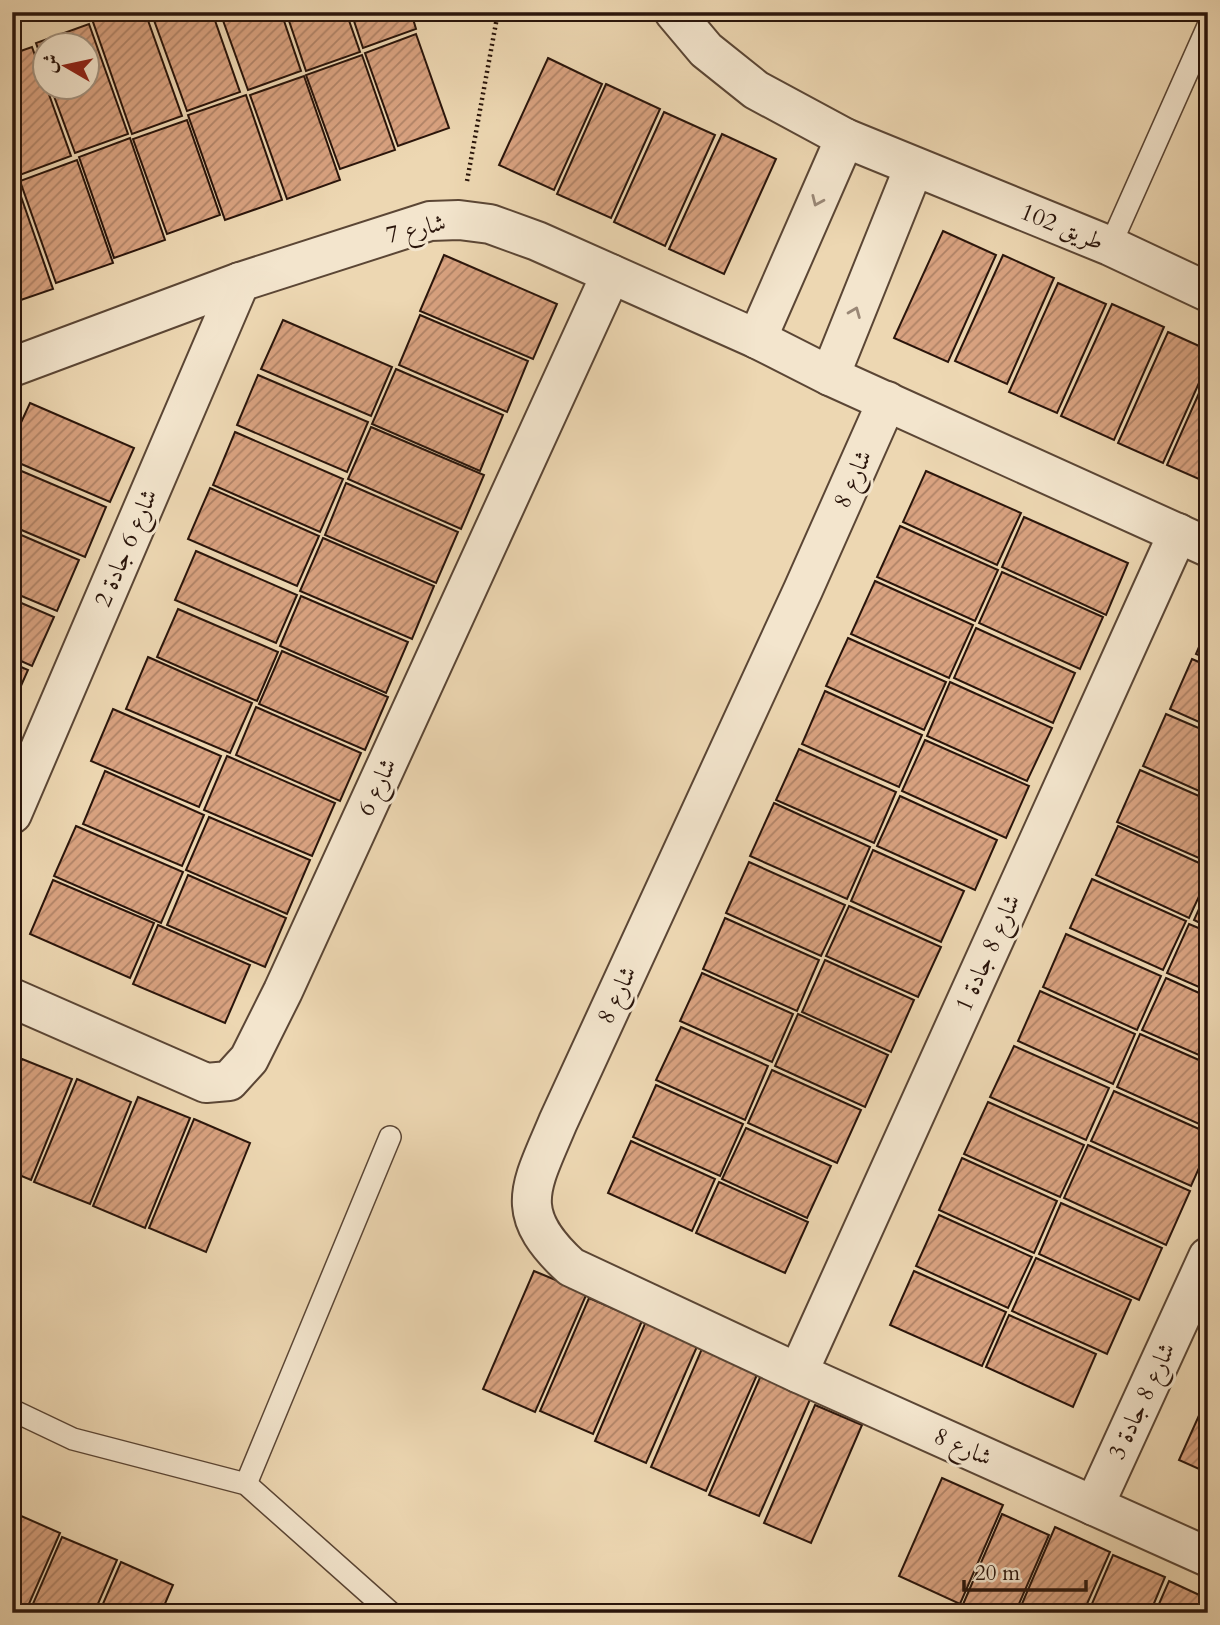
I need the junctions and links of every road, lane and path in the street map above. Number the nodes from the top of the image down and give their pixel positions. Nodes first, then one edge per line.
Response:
1 (498, 12) edge
2 (674, 12) edge
3 (1208, 26) edge
4 (845, 138) junction
5 (914, 167) junction
6 (460, 220) junction
7 (1110, 246) junction
8 (611, 274) junction
9 (240, 282) junction
10 (1208, 292) edge
11 (757, 339) junction
12 (12, 367) edge
13 (830, 376) junction
14 (887, 401) junction
15 (1193, 540) edge
16 (12, 814) edge
17 (12, 998) edge
18 (390, 1137) dead end
19 (1208, 1257) edge
20 (798, 1373) junction
21 (12, 1410) edge
22 (246, 1484) junction
23 (1094, 1506) junction
24 (1208, 1557) edge
25 (391, 1613) edge

1 - 6 path
2 - 4 street, طريق 102
3 - 7 lane
4 - 5 street, طريق 102
4 -> 11 street
5 - 7 street, طريق 102
13 -> 5 street
6 - 8 street, شارع 7
6 - 9 street, شارع 7
7 - 10 street, طريق 102
8 - 11 street, شارع 7
8 - 17 street, شارع 6
9 - 12 street, شارع 7
9 - 16 street, شارع 6 جادة 2
11 - 13 street, شارع 7
13 - 14 street, شارع 7
14 - 15 street
14 - 20 street, شارع 8
15 - 20 street, شارع 8 جادة 1
18 - 22 lane
19 - 23 street, شارع 8 جادة 3
20 - 23 street, شارع 8
21 - 22 lane
22 - 25 lane
23 - 24 street, شارع 8

